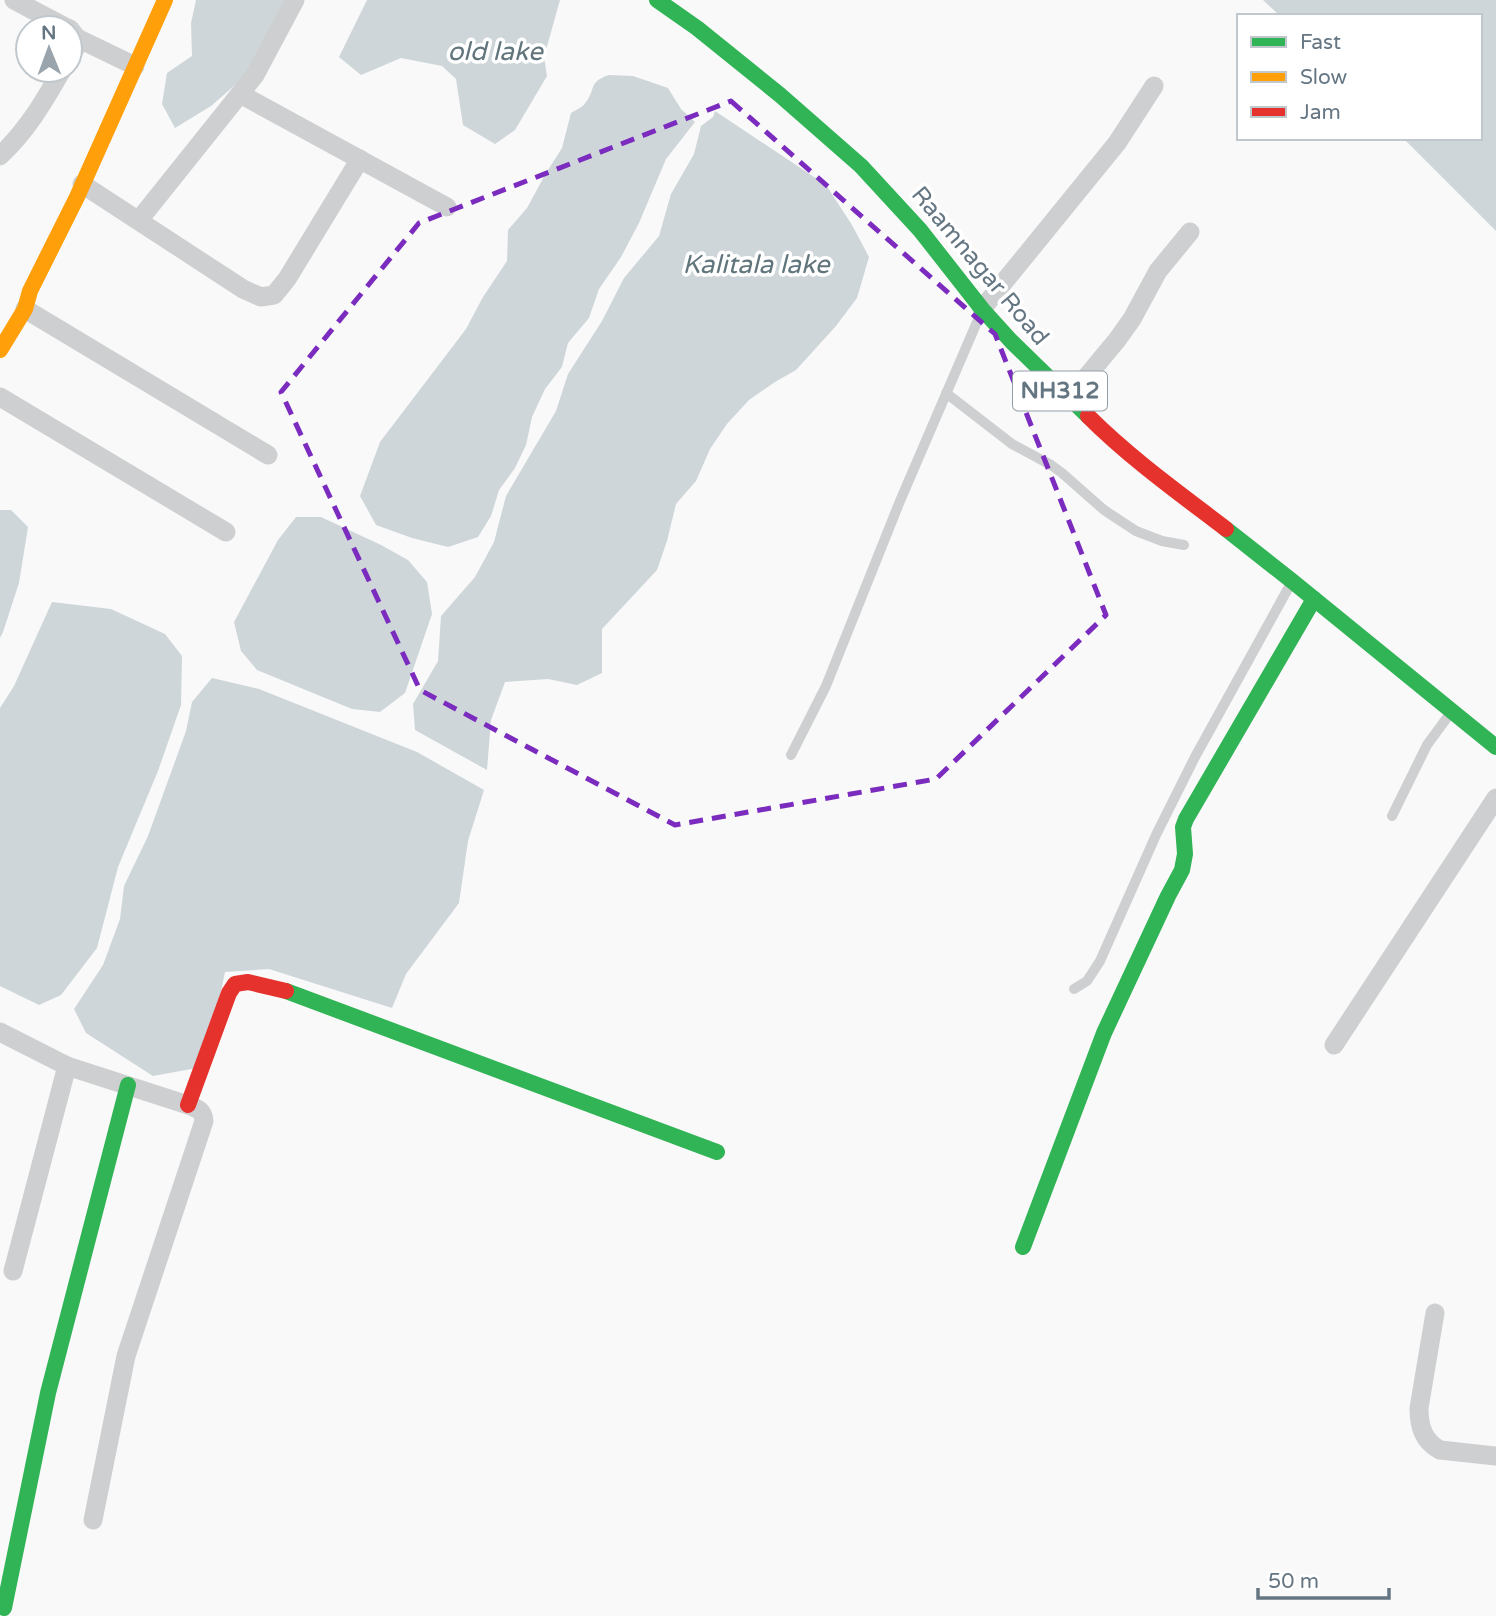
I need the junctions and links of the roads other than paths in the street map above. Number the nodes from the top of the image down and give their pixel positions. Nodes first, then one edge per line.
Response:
1 (14, 0) edge
2 (165, 0) edge
3 (295, 0) edge
4 (657, 0) edge
5 (39, 14) edge
6 (84, 39) edge
7 (135, 66) junction
8 (54, 84) edge
9 (1154, 86) dead end
10 (240, 94) junction
11 (0, 156) edge
12 (360, 159) junction
13 (82, 184) junction
14 (447, 207) dead end
15 (139, 220) junction
16 (1190, 232) dead end
17 (24, 309) junction
18 (982, 309) junction
19 (0, 351) edge
20 (946, 393) junction
21 (0, 397) edge
22 (1068, 399) junction
23 (268, 455) dead end
24 (226, 532) dead end
25 (1184, 545) dead end
26 (1292, 581) junction
27 (1314, 599) junction
28 (1451, 712) junction
29 (1496, 747) edge
30 (791, 755) dead end
31 (1496, 798) edge
32 (1392, 816) dead end
33 (1074, 989) dead end
34 (0, 1032) edge
35 (1334, 1045) dead end
36 (67, 1066) junction
37 (128, 1085) junction
38 (188, 1105) junction
39 (717, 1152) dead end
40 (1023, 1247) dead end
41 (13, 1271) dead end
42 (1435, 1313) dead end
43 (1496, 1456) edge
44 (93, 1520) dead end
45 (4, 1608) dead end

1 - 5 street
2 - 7 main road
3 - 10 street
4 - 18 main road, Raamnagar Road / NH312
6 - 7 street
7 - 13 main road
8 - 11 street
9 - 18 street
10 - 12 street
10 - 15 street
12 - 14 street
12 - 15 street
13 - 15 street
13 - 17 main road
16 - 22 street
17 - 19 main road
17 - 23 street
18 - 20 lane
18 - 22 main road, Raamnagar Road / NH312
20 - 25 lane
20 - 30 lane
21 - 24 street
22 - 26 main road, Raamnagar Road / NH312
26 - 27 main road, Raamnagar Road / NH312
26 - 33 lane
27 - 28 main road, Raamnagar Road / NH312
27 - 40 main road
28 - 29 main road, Raamnagar Road / NH312
28 - 32 lane
31 - 35 street
34 - 36 street
36 - 37 street
36 - 41 street
37 - 38 street
37 - 45 main road
38 - 39 main road
38 - 44 street
42 - 43 street

